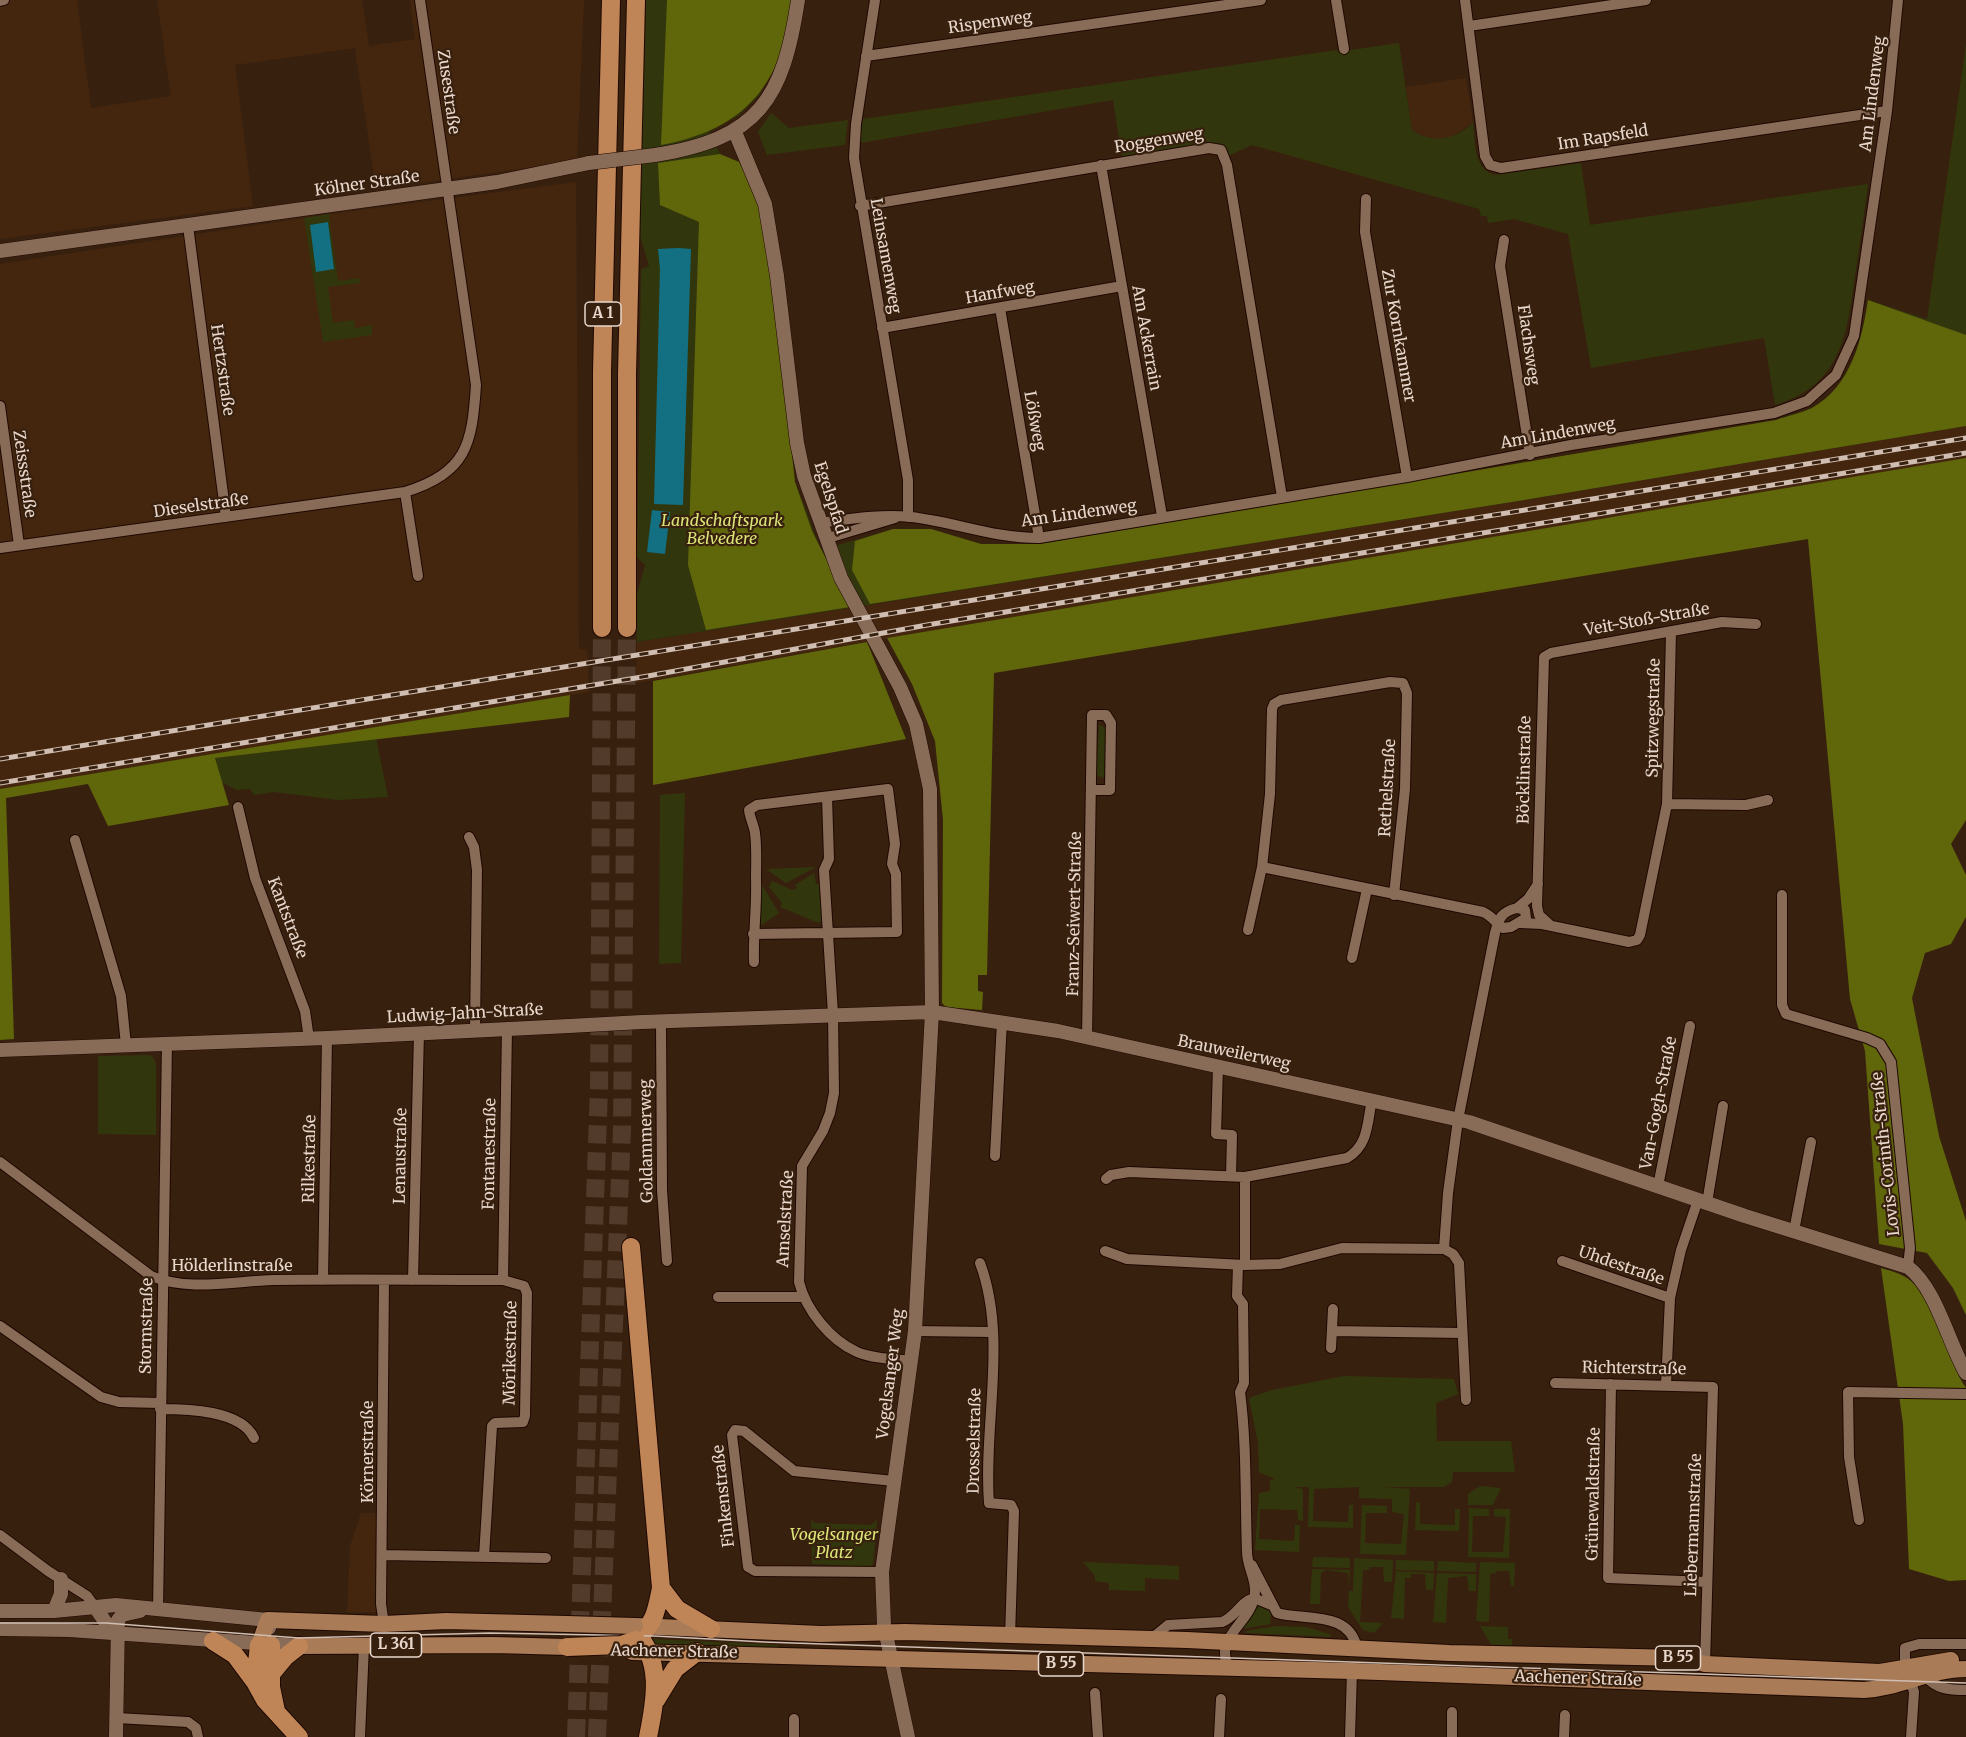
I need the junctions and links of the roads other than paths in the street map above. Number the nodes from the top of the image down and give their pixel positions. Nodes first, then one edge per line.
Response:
1 (420, 0) edge
2 (611, 0) edge
3 (636, 0) edge
4 (798, 0) edge
5 (876, 0) edge
6 (1261, 0) edge
7 (1336, 0) edge
8 (1465, 0) edge
9 (1646, 0) edge
10 (1898, 0) edge
11 (1592, 4) edge
12 (1468, 26) junction
13 (1344, 49) dead end
14 (866, 56) junction
15 (1887, 111) junction
16 (735, 132) junction
17 (1101, 165) junction
18 (446, 189) junction
19 (1366, 199) dead end
20 (860, 206) junction
21 (188, 226) junction
22 (1504, 240) dead end
23 (0, 250) edge
24 (1122, 286) junction
25 (1000, 308) junction
26 (882, 328) junction
27 (0, 406) edge
28 (1530, 454) junction
29 (1407, 477) junction
30 (405, 492) junction
31 (1282, 497) junction
32 (1162, 516) junction
33 (226, 517) junction
34 (903, 517) junction
35 (819, 523) junction
36 (1039, 538) junction
37 (825, 539) junction
38 (19, 545) junction
39 (0, 548) edge
40 (418, 576) dead end
41 (1756, 624) dead end
42 (602, 628) tunnel mouth
43 (627, 628) tunnel mouth
44 (1671, 633) junction
45 (1544, 657) joint
46 (1092, 790) junction
47 (826, 797) junction
48 (1768, 800) dead end
49 (1668, 804) junction
50 (238, 807) dead end
51 (469, 837) dead end
52 (75, 840) dead end
53 (1262, 867) junction
54 (1538, 884) junction
55 (1367, 889) junction
56 (1394, 895) junction
57 (1782, 895) dead end
58 (1537, 902) junction
59 (1512, 909) junction
60 (1483, 912) junction
61 (1498, 923) junction
62 (1519, 923) junction
63 (1551, 926) junction
64 (1248, 930) dead end
65 (829, 931) junction
66 (753, 934) junction
67 (1492, 947) junction
68 (1352, 958) dead end
69 (754, 962) dead end
70 (932, 1012) junction
71 (833, 1014) junction
72 (661, 1021) junction
73 (1002, 1021) junction
74 (1690, 1026) dead end
75 (507, 1028) junction
76 (475, 1030) junction
77 (420, 1032) junction
78 (1087, 1037) junction
79 (327, 1038) junction
80 (309, 1039) junction
81 (167, 1044) junction
82 (126, 1045) junction
83 (0, 1050) edge
84 (1218, 1067) junction
85 (1372, 1100) junction
86 (1724, 1106) dead end
87 (1458, 1120) junction
88 (1811, 1142) dead end
89 (995, 1156) dead end
90 (0, 1162) edge
91 (1231, 1176) junction
92 (1245, 1177) junction
93 (1106, 1179) dead end
94 (1658, 1186) junction
95 (1703, 1201) junction
96 (1794, 1231) junction
97 (631, 1246) dead end
98 (1444, 1249) junction
99 (1105, 1251) dead end
100 (667, 1261) dead end
101 (1562, 1261) dead end
102 (980, 1263) dead end
103 (1241, 1265) junction
104 (1908, 1267) junction
105 (323, 1280) junction
106 (384, 1280) junction
107 (413, 1280) junction
108 (503, 1280) junction
109 (163, 1281) junction
110 (718, 1297) dead end
111 (802, 1297) junction
112 (1670, 1299) junction
113 (1333, 1309) dead end
114 (0, 1326) edge
115 (1332, 1330) junction
116 (915, 1331) junction
117 (991, 1332) junction
118 (1462, 1333) junction
119 (1331, 1348) dead end
120 (912, 1360) junction
121 (1966, 1373) edge
122 (1555, 1383) dead end
123 (1611, 1384) junction
124 (1666, 1385) junction
125 (1713, 1387) joint
126 (1966, 1394) edge
127 (1467, 1400) dead end
128 (160, 1406) junction
129 (254, 1438) dead end
130 (894, 1480) junction
131 (1859, 1520) dead end
132 (0, 1534) edge
133 (382, 1555) junction
134 (1247, 1556) junction
135 (484, 1557) junction
136 (546, 1558) dead end
137 (882, 1572) junction
138 (61, 1580) junction
139 (1707, 1582) junction
140 (661, 1588) junction
141 (1254, 1598) junction
142 (1271, 1605) junction
143 (95, 1607) junction
144 (158, 1609) junction
145 (0, 1611) edge
146 (54, 1611) junction
147 (268, 1620) junction
148 (384, 1624) junction
149 (589, 1624) joint
150 (0, 1629) edge
151 (711, 1629) junction
152 (886, 1632) junction
153 (119, 1634) junction
154 (638, 1636) junction
155 (1010, 1636) junction
156 (1150, 1639) junction
157 (213, 1641) junction
158 (1226, 1643) junction
159 (364, 1644) junction
160 (1966, 1644) edge
161 (265, 1645) junction
162 (298, 1646) junction
163 (567, 1647) joint
164 (1356, 1648) junction
165 (697, 1652) junction
166 (1629, 1656) junction
167 (894, 1660) junction
168 (1966, 1660) edge
169 (1705, 1664) junction
170 (1229, 1668) junction
171 (1966, 1669) edge
172 (1352, 1671) junction
173 (1913, 1675) junction
174 (263, 1678) junction
175 (1621, 1679) junction
176 (1966, 1690) edge
177 (1095, 1693) dead end
178 (1221, 1699) dead end
179 (655, 1702) junction
180 (1452, 1712) dead end
181 (1565, 1715) dead end
182 (117, 1718) junction
183 (794, 1719) dead end
184 (116, 1737) edge
185 (198, 1737) edge
186 (299, 1737) edge
187 (360, 1737) edge
188 (648, 1737) edge
189 (794, 1737) edge
190 (908, 1737) edge
191 (1098, 1737) edge
192 (1219, 1737) edge
193 (1350, 1737) edge
194 (1452, 1737) edge
195 (1564, 1737) edge
196 (1911, 1737) edge

1 - 18 street, Zusestraße
2 - 42 highway, A 1
3 - 43 highway, A 1
4 - 16 street
5 - 14 street, Leinsamenweg
6 - 14 street, Rispenweg
7 - 13 street
8 - 12 street, Im Rapsfeld
9 - 11 street
10 - 15 street, Am Lindenweg
11 - 12 street
12 - 15 street, Im Rapsfeld
14 - 20 street, Leinsamenweg
15 - 28 street, Am Lindenweg
16 - 18 street, Kölner Straße, bridge
16 - 35 street, Egelspfad
17 - 20 street, Roggenweg
17 - 24 street, Am Ackerrain
17 - 31 street, Roggenweg
18 - 21 street, Kölner Straße
18 - 30 street, Dieselstraße
19 - 29 street, Zur Kornkammer
20 - 26 street, Leinsamenweg
21 - 23 street, Kölner Straße
21 - 33 street, Hertzstraße
22 - 28 street, Flachsweg
24 - 25 street, Hanfweg
24 - 32 street, Am Ackerrain
25 - 26 street, Hanfweg
25 - 36 street, Lößweg
26 - 34 street, Leinsamenweg
27 - 38 street, Zeissstraße
28 - 29 street, Am Lindenweg
29 - 31 street, Am Lindenweg
30 - 33 street, Dieselstraße
30 - 40 street
31 - 32 street, Am Lindenweg
32 - 36 street, Am Lindenweg
33 - 38 street, Dieselstraße
34 - 35 street, Am Lindenweg
34 - 36 street, Am Lindenweg
34 - 37 street, Am Lindenweg
35 - 37 street, Egelspfad
37 - 70 street, Egelspfad
38 - 39 street, Dieselstraße
41 - 44 street, Veit-Stoß-Straße
44 - 45 street, Veit-Stoß-Straße
44 - 49 street, Spitzwegstraße
45 - 54 street, Böcklinstraße
46 - 46 street, Franz-Seiwert-Straße
46 - 78 street, Franz-Seiwert-Straße
47 - 65 street, Amselstraße
47 - 65 street
47 - 66 street
48 - 49 street
49 - 63 street, Spitzwegstraße
50 - 80 street, Kantstraße
51 - 76 street
52 - 82 street
53 - 55 street
53 - 56 street, Rethelstraße
53 - 64 street
54 - 58 street, Böcklinstraße
54 - 59 street
55 - 56 street
55 - 68 street
56 - 60 street
57 - 104 street, Lovis-Corinth-Straße
58 - 62 street
58 - 63 street
59 - 60 street
59 - 61 street
59 - 62 street
60 - 61 street
61 - 62 street
61 - 67 street
62 - 63 street
62 - 67 street
65 - 66 street
65 - 71 street, Amselstraße
66 - 69 street
67 - 87 street
70 - 71 street, Ludwig-Jahn-Straße
70 - 73 street, Brauweilerweg
70 - 116 street, Vogelsanger Weg
71 - 72 street, Ludwig-Jahn-Straße
71 - 111 street, Amselstraße
72 - 75 street, Ludwig-Jahn-Straße, bridge
72 - 100 street, Goldammerweg
73 - 78 street, Brauweilerweg
73 - 89 street
74 - 94 street, Van-Gogh-Straße
75 - 76 street, Ludwig-Jahn-Straße
75 - 108 street, Fontanestraße
76 - 77 street, Ludwig-Jahn-Straße
77 - 79 street, Ludwig-Jahn-Straße
77 - 107 street, Lenaustraße
78 - 84 street, Brauweilerweg
79 - 80 street, Ludwig-Jahn-Straße
79 - 105 street, Rilkestraße
80 - 81 street, Ludwig-Jahn-Straße
81 - 82 street, Ludwig-Jahn-Straße
81 - 109 street, Stormstraße
82 - 83 street, Ludwig-Jahn-Straße
84 - 85 street, Brauweilerweg
84 - 91 street
85 - 87 street, Brauweilerweg
85 - 92 street
86 - 95 street
87 - 94 street, Brauweilerweg
87 - 98 street
88 - 96 street
90 - 109 street, Hölderlinstraße
91 - 92 street
91 - 93 street
92 - 103 street
94 - 95 street, Brauweilerweg
95 - 96 street, Brauweilerweg
95 - 112 street
96 - 104 street, Brauweilerweg
97 - 140 highway
98 - 103 street
98 - 118 street
99 - 103 street
101 - 112 street, Uhdestraße
102 - 117 street, Drosselstraße
103 - 134 street
104 - 121 street
105 - 106 street, Hölderlinstraße
105 - 109 street, Hölderlinstraße
106 - 107 street, Hölderlinstraße
106 - 133 street, Körnerstraße
107 - 108 street, Hölderlinstraße
108 - 135 street, Mörikestraße
109 - 128 street, Stormstraße
110 - 111 street
111 - 120 street, Amselstraße
112 - 124 street
113 - 115 street
114 - 128 street
115 - 118 street
115 - 119 street
116 - 117 street
116 - 120 street, Vogelsanger Weg
117 - 155 street, Drosselstraße
118 - 127 street
120 - 130 street, Vogelsanger Weg
122 - 123 street, Richterstraße
123 - 124 street, Richterstraße
123 - 139 street, Grünewaldstraße
124 - 125 street, Richterstraße
125 - 139 street, Liebermannstraße
126 - 131 street
128 - 129 street
128 - 144 street, Stormstraße
130 - 137 street, Vogelsanger Weg
130 - 137 street, Finkenstraße
132 - 138 street
133 - 135 street
133 - 148 street, Körnerstraße
134 - 141 street
134 - 142 street
135 - 136 street
137 - 152 street, Vogelsanger Weg
138 - 143 street
138 - 146 street
139 - 169 street, Liebermannstraße
140 - 151 highway
140 - 154 highway
141 - 142 street
141 - 156 street
141 - 158 street
142 - 164 street
143 - 144 street, Aachener Straße / L 361
143 - 146 street, Aachener Straße / L 361
143 - 153 street
144 - 147 street, Aachener Straße / L 361
144 - 153 street, Aachener Straße
145 - 146 street, Aachener Straße / L 361
147 - 148 main road, Aachener Straße / L 361
147 - 161 main road
148 - 149 main road, Aachener Straße / L 361, bridge
149 - 154 main road, Aachener Straße / B 55, bridge
150 - 153 street, L 361
151 - 152 main road, Aachener Straße / B 55
151 - 154 main road, Aachener Straße / B 55
152 - 155 main road, Aachener Straße / B 55
152 - 167 street, Vogelsanger Weg
153 - 157 street, L 361
153 - 182 street
154 - 163 highway, bridge
154 - 165 main road, Aachener Straße / B 55
154 - 179 highway
155 - 156 main road, Aachener Straße / B 55
156 - 158 main road, Aachener Straße / B 55
157 - 161 street, L 361
157 - 174 highway
158 - 164 main road, Aachener Straße / B 55
158 - 170 street
159 - 162 main road, L 361
159 - 163 main road, L 361
159 - 187 street
160 - 173 street
161 - 162 street, L 361
161 - 174 highway
162 - 174 highway
164 - 166 main road, Aachener Straße / B 55
165 - 167 main road, Aachener Straße / B 55
165 - 179 highway
166 - 169 main road, Aachener Straße / B 55
166 - 175 main road
167 - 170 main road, Aachener Straße / B 55
167 - 190 street, Vogelsanger Weg
168 - 173 main road, Aachener Straße / B 55
169 - 173 main road, Aachener Straße / B 55
170 - 172 main road, Aachener Straße / B 55
171 - 173 main road, Aachener Straße / B 55
172 - 175 main road, Aachener Straße / B 55
172 - 193 street
173 - 175 main road, Aachener Straße / B 55
173 - 176 street
173 - 196 street
174 - 186 highway
177 - 191 street
178 - 192 street
179 - 188 highway
180 - 194 street
181 - 195 street
182 - 184 street
182 - 185 street
183 - 189 street

